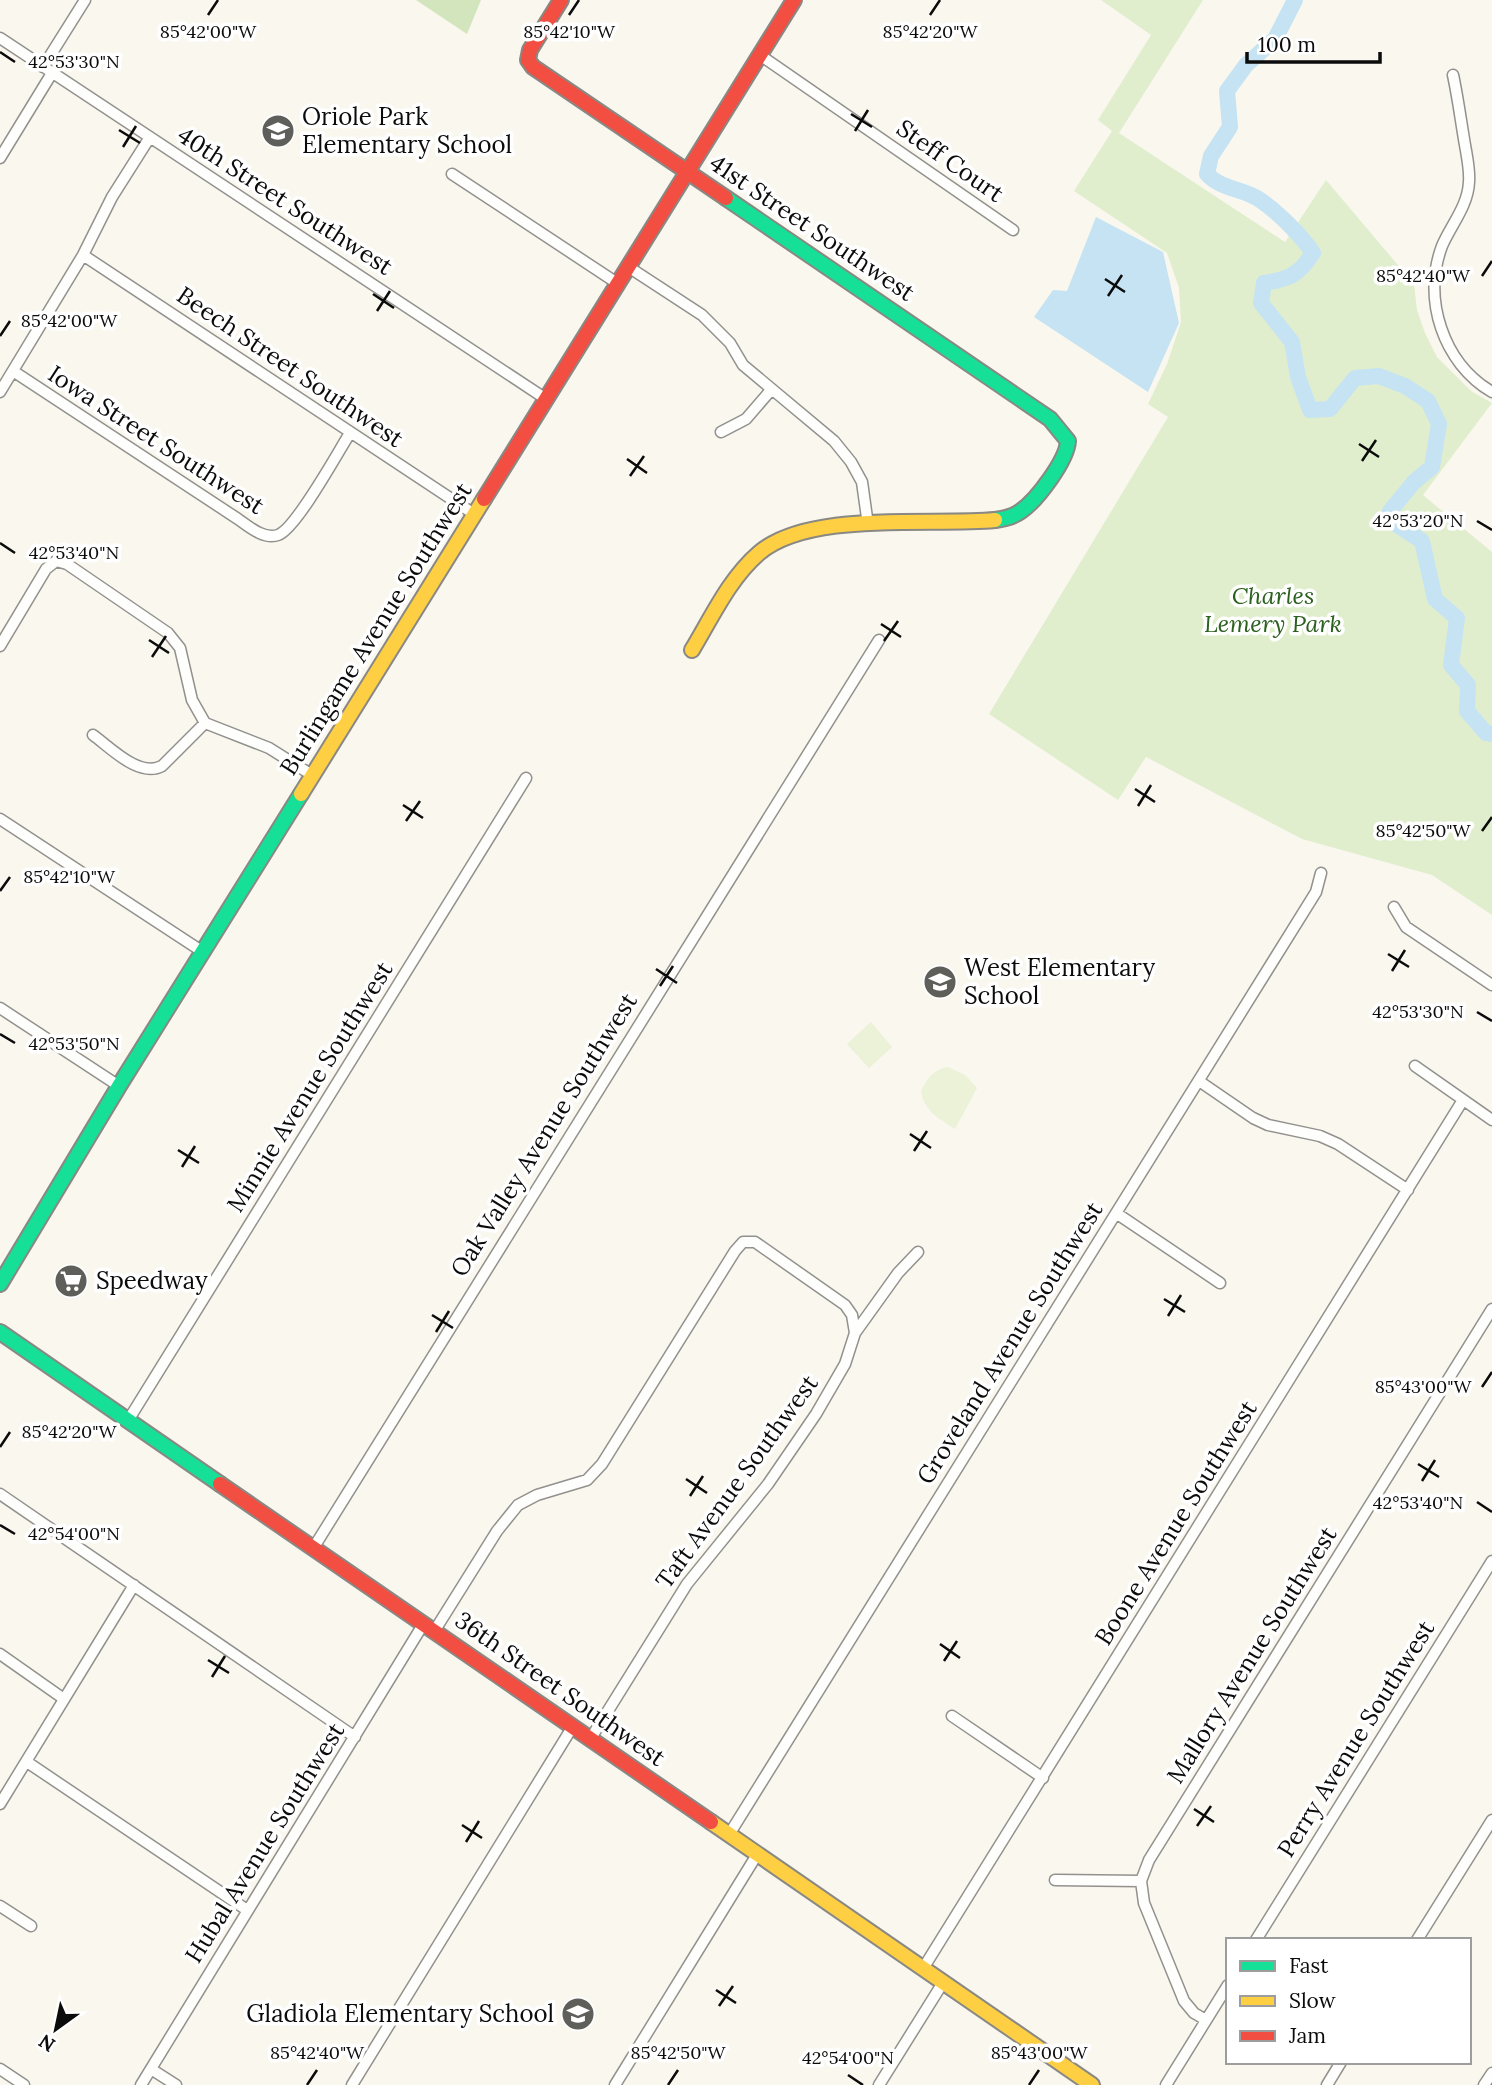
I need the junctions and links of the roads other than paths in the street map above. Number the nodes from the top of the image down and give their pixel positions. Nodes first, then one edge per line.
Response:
1 (85, 0) edge
2 (561, 0) edge
3 (794, 0) edge
4 (0, 38) edge
5 (760, 55) junction
6 (48, 70) junction
7 (1453, 75) dead end
8 (150, 137) junction
9 (0, 158) edge
10 (688, 171) junction
11 (452, 174) dead end
12 (1013, 230) dead end
13 (83, 255) junction
14 (627, 266) junction
15 (617, 282) junction
16 (13, 371) junction
17 (771, 390) junction
18 (0, 392) edge
19 (1492, 392) edge
20 (546, 398) junction
21 (721, 432) dead end
22 (350, 433) junction
23 (474, 514) junction
24 (868, 525) junction
25 (878, 640) dead end
26 (0, 646) edge
27 (692, 650) dead end
28 (205, 723) junction
29 (93, 735) dead end
30 (313, 775) junction
31 (526, 778) dead end
32 (0, 819) edge
33 (1321, 873) dead end
34 (1394, 907) dead end
35 (202, 952) junction
36 (1492, 985) edge
37 (0, 1008) edge
38 (1415, 1066) dead end
39 (1199, 1081) junction
40 (118, 1086) junction
41 (1463, 1100) junction
42 (1492, 1120) edge
43 (1408, 1191) junction
44 (1116, 1213) junction
45 (918, 1252) dead end
46 (0, 1283) edge
47 (1220, 1283) dead end
48 (1492, 1309) edge
49 (0, 1332) edge
50 (855, 1333) junction
51 (129, 1419) junction
52 (0, 1494) edge
53 (314, 1548) junction
54 (1492, 1561) edge
55 (134, 1586) junction
56 (430, 1627) junction
57 (0, 1654) edge
58 (64, 1699) junction
59 (952, 1716) dead end
60 (573, 1726) junction
61 (355, 1737) junction
62 (591, 1738) junction
63 (27, 1762) junction
64 (1043, 1778) junction
65 (0, 1804) edge
66 (1492, 1820) edge
67 (730, 1833) junction
68 (758, 1853) junction
69 (1055, 1880) dead end
70 (1141, 1881) junction
71 (0, 1906) edge
72 (247, 1910) junction
73 (31, 1926) dead end
74 (1257, 1938) edge
75 (1418, 1938) edge
76 (924, 1967) junction
77 (944, 1981) junction
78 (1226, 1988) edge
79 (1206, 2020) junction
80 (1340, 2064) edge
81 (152, 2068) junction
82 (0, 2069) edge
83 (1492, 2073) edge
84 (24, 2085) edge
85 (141, 2085) edge
86 (176, 2085) edge
87 (352, 2085) edge
88 (615, 2085) edge
89 (879, 2085) edge
90 (1092, 2085) edge
91 (1166, 2085) edge
92 (1327, 2085) edge
93 (1484, 2085) edge

1 - 6 street
2 - 10 street, 41st Street Southwest
3 - 5 street, Burlingame Avenue Southwest
4 - 6 street, 40th Street Southwest
5 - 10 street, Burlingame Avenue Southwest
5 - 12 street, Steff Court
6 - 8 street, 40th Street Southwest
6 - 9 street
7 - 19 street
8 - 13 street
8 - 20 street, 40th Street Southwest
10 - 14 street, Burlingame Avenue Southwest
10 - 24 street, 41st Street Southwest
11 - 15 street
13 - 16 street
13 - 22 street, Beech Street Southwest
14 - 15 street, Burlingame Avenue Southwest
14 - 17 street
15 - 20 street, Burlingame Avenue Southwest
16 - 18 street
16 - 22 street, Iowa Street Southwest
17 - 21 street
17 - 24 street
20 - 23 street, Burlingame Avenue Southwest
22 - 23 street, Beech Street Southwest
23 - 30 street, Burlingame Avenue Southwest
24 - 27 street
25 - 53 street, Oak Valley Avenue Southwest
26 - 28 street
28 - 29 street
28 - 30 street
30 - 35 street, Burlingame Avenue Southwest
31 - 51 street, Minnie Avenue Southwest
32 - 35 street
33 - 39 street, Groveland Avenue Southwest
34 - 36 street
35 - 40 street, Burlingame Avenue Southwest
37 - 40 street
38 - 41 street
39 - 43 street
39 - 44 street, Groveland Avenue Southwest
40 - 46 street, Burlingame Avenue Southwest
41 - 42 street
41 - 43 street, Boone Avenue Southwest
43 - 64 street, Boone Avenue Southwest
44 - 47 street
44 - 67 street, Groveland Avenue Southwest
45 - 50 street, Taft Avenue Southwest
48 - 70 street, Mallory Avenue Southwest
49 - 51 street, 36th Street Southwest
50 - 56 street, Hubal Avenue Southwest
50 - 62 street, Taft Avenue Southwest
51 - 53 street, 36th Street Southwest
52 - 55 street
53 - 56 street, 36th Street Southwest
54 - 74 street, Perry Avenue Southwest
55 - 58 street
55 - 61 street
56 - 60 street, 36th Street Southwest
56 - 61 street, Hubal Avenue Southwest
57 - 58 street
58 - 63 street
59 - 64 street
60 - 62 street, 36th Street Southwest
60 - 87 street
61 - 72 street, Hubal Avenue Southwest
62 - 67 street, 36th Street Southwest
63 - 65 street
63 - 72 street
64 - 76 street, Boone Avenue Southwest
66 - 75 street
67 - 68 street, 36th Street Southwest
68 - 76 street, 36th Street Southwest
68 - 88 street
69 - 70 street
70 - 79 street
71 - 73 street
72 - 81 street, Hubal Avenue Southwest
76 - 77 street, 36th Street Southwest
77 - 89 street
77 - 90 street, 36th Street Southwest
78 - 79 street
79 - 91 street
80 - 92 street
81 - 85 street, Hubal Avenue Southwest
81 - 86 street
82 - 84 street
83 - 93 street

